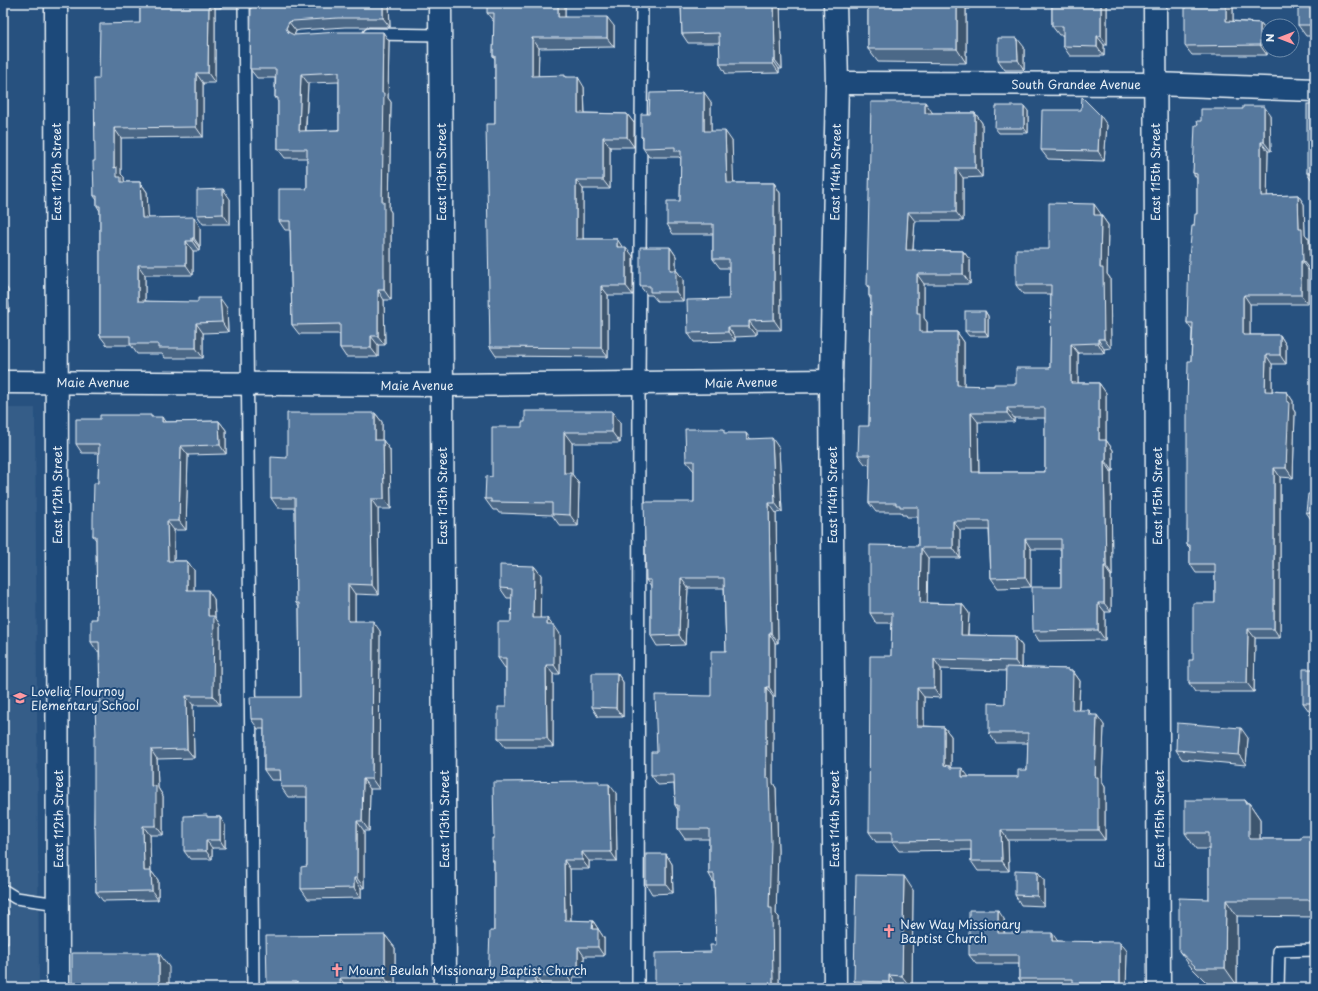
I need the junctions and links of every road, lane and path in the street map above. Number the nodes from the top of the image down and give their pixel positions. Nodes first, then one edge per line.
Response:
1 (56, 3) edge
2 (244, 3) edge
3 (440, 3) edge
4 (642, 3) edge
5 (835, 3) edge
6 (1155, 3) edge
7 (359, 34) edge
8 (440, 35) junction
9 (837, 83) junction
10 (1155, 84) junction
11 (1315, 90) edge
12 (831, 381) junction
13 (3, 382) edge
14 (57, 382) junction
15 (639, 383) junction
16 (246, 384) junction
17 (441, 385) junction
18 (3, 890) edge
19 (58, 904) junction
20 (1315, 950) edge
21 (58, 988) edge
22 (253, 988) edge
23 (445, 988) edge
24 (638, 988) edge
25 (835, 988) edge
26 (1159, 988) edge
27 (1278, 988) edge

1 - 14 street, East 112th Street
2 - 16 lane
3 - 8 street, East 113th Street
4 - 15 lane
5 - 9 street, East 114th Street
6 - 10 street, East 115th Street
7 - 8 lane
8 - 17 street, East 113th Street
9 - 10 street, South Grandee Avenue
9 - 12 street, East 114th Street
10 - 11 street, South Grandee Avenue
10 - 26 street, East 115th Street
12 - 15 street, Maie Avenue
12 - 25 street, East 114th Street
13 - 14 street, Maie Avenue
14 - 16 street, Maie Avenue
14 - 19 street, East 112th Street
15 - 17 street, Maie Avenue
15 - 24 lane
16 - 17 street, Maie Avenue
16 - 22 lane
17 - 23 street, East 113th Street
18 - 19 lane
19 - 21 street, East 112th Street
20 - 27 lane

